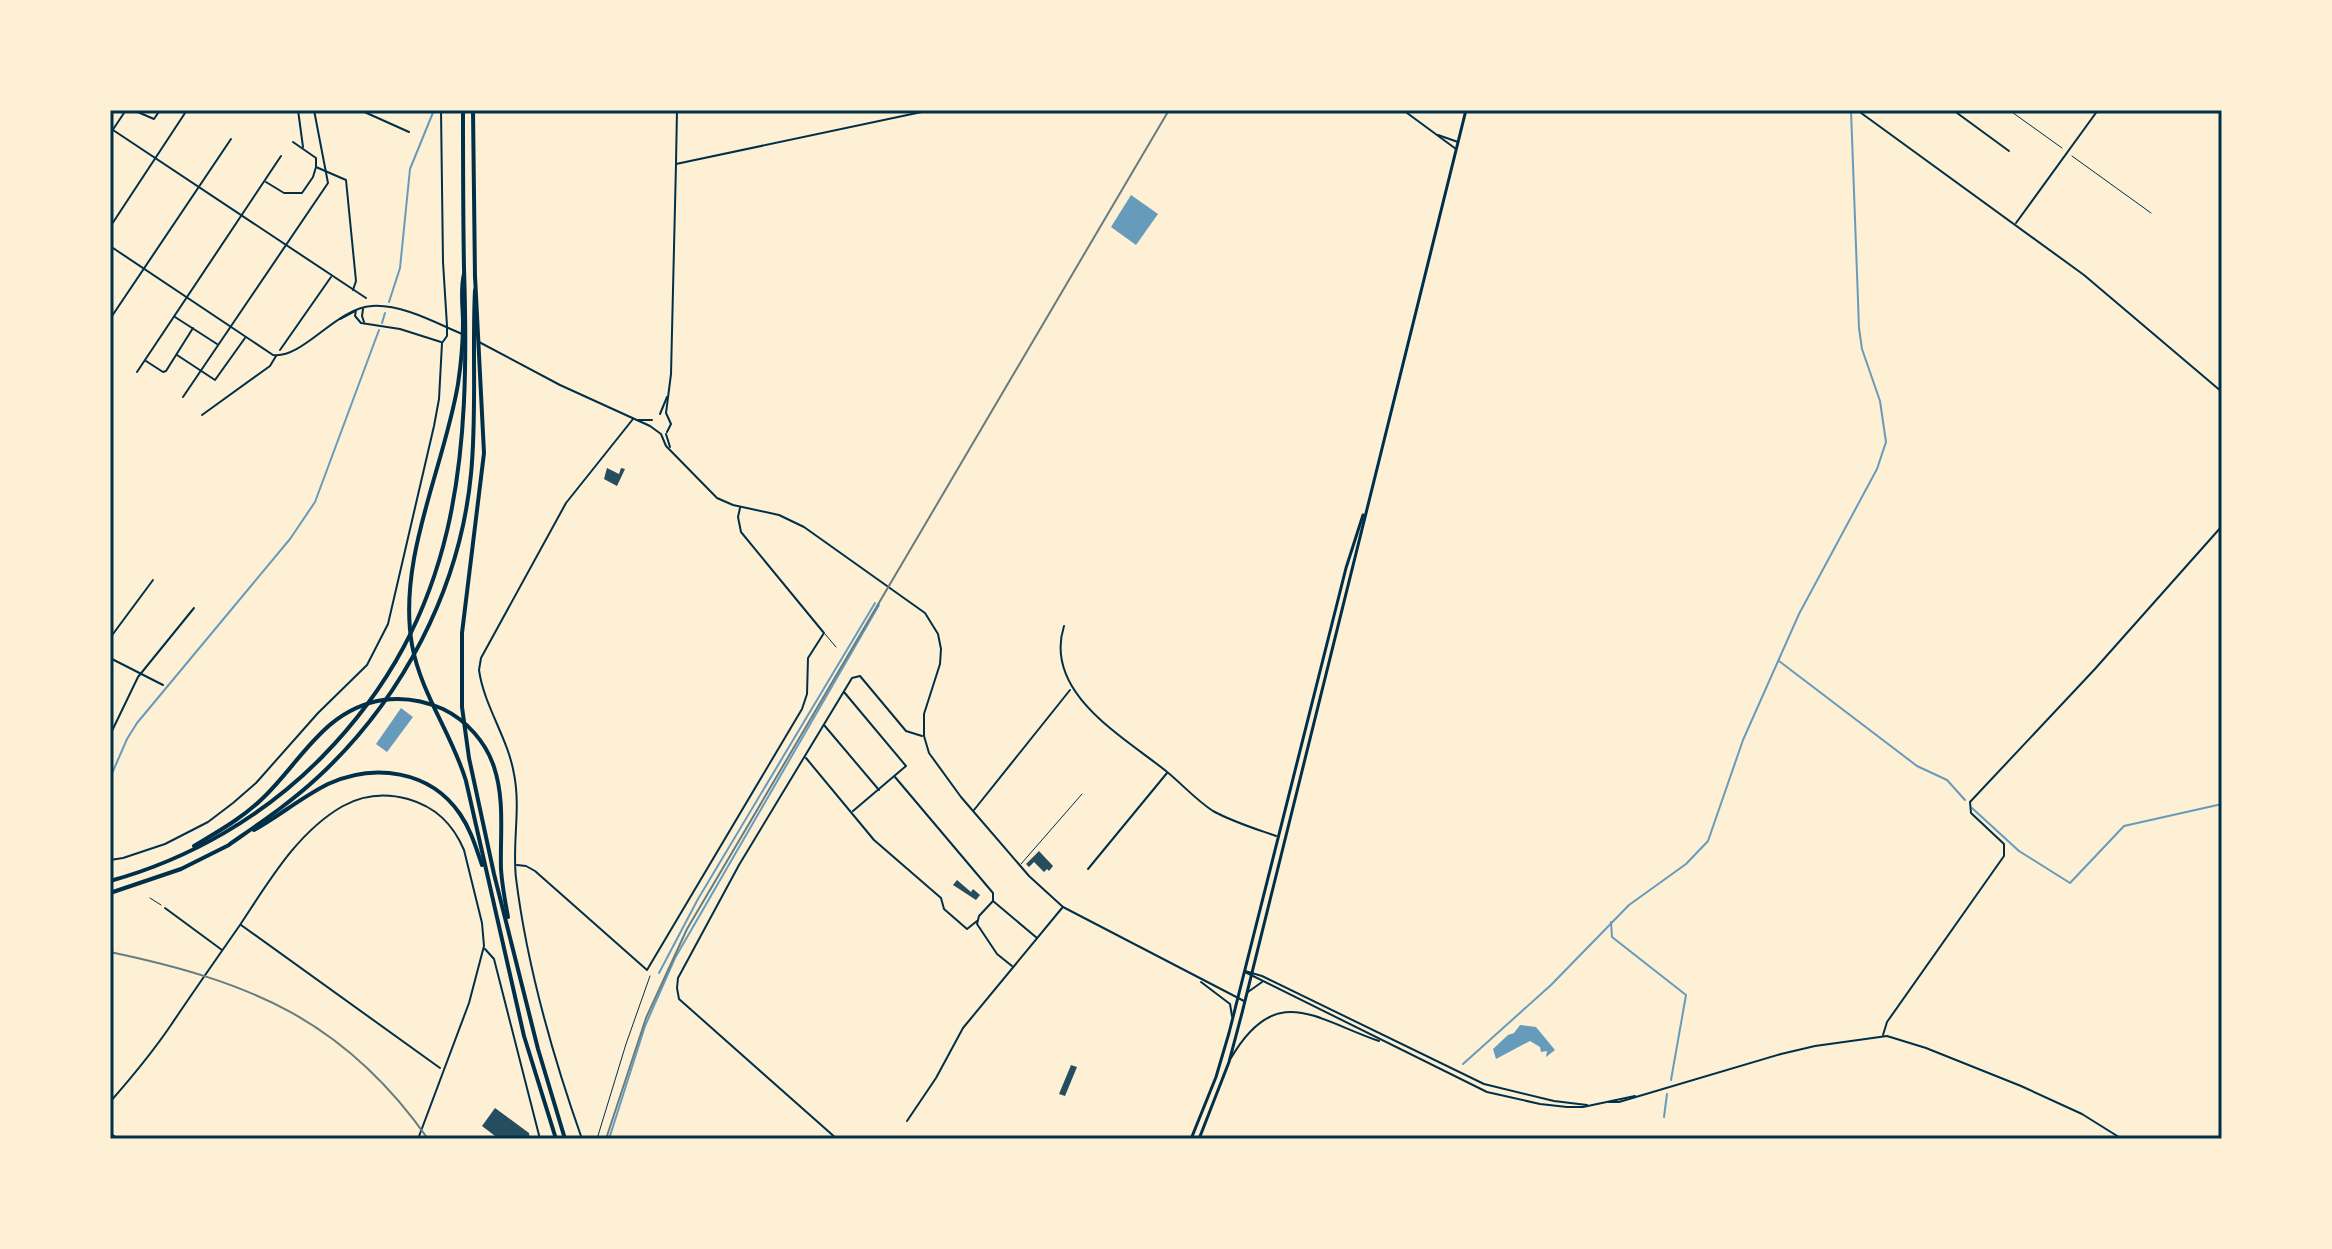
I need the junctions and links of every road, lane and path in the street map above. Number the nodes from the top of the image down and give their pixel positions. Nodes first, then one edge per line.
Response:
1 (126, 110) edge
2 (133, 110) edge
3 (160, 110) edge
4 (187, 110) edge
5 (298, 110) edge
6 (314, 110) edge
7 (360, 110) edge
8 (463, 110) edge
9 (473, 110) edge
10 (677, 110) edge
11 (931, 110) edge
12 (1403, 110) edge
13 (1466, 110) edge
14 (1857, 110) edge
15 (1953, 110) edge
16 (2009, 110) edge
17 (2098, 110) edge
18 (441, 111) edge
19 (111, 129) edge
20 (409, 132) dead end
21 (1434, 132) junction
22 (110, 134) edge
23 (231, 139) dead end
24 (293, 142) dead end
25 (1458, 142) junction
26 (302, 149) junction
27 (1456, 149) junction
28 (2009, 151) dead end
29 (2068, 152) junction
30 (281, 156) dead end
31 (155, 158) junction
32 (676, 164) junction
33 (316, 167) junction
34 (325, 171) junction
35 (333, 174) junction
36 (265, 182) junction
37 (328, 183) junction
38 (199, 187) junction
39 (2151, 213) dead end
40 (242, 216) junction
41 (2016, 223) junction
42 (110, 227) edge
43 (285, 245) junction
44 (110, 246) edge
45 (144, 269) junction
46 (464, 272) junction
47 (332, 276) junction
48 (475, 276) junction
49 (353, 290) junction
50 (187, 297) junction
51 (366, 298) dead end
52 (365, 307) junction
53 (356, 310) junction
54 (175, 316) junction
55 (110, 319) edge
56 (365, 323) junction
57 (230, 327) junction
58 (193, 328) junction
59 (246, 337) junction
60 (442, 343) junction
61 (218, 344) junction
62 (280, 350) dead end
63 (177, 355) junction
64 (276, 355) junction
65 (145, 361) junction
66 (200, 371) junction
67 (137, 372) dead end
68 (2222, 392) edge
69 (668, 396) junction
70 (183, 397) dead end
71 (660, 414) junction
72 (202, 415) dead end
73 (667, 416) junction
74 (635, 419) junction
75 (652, 420) junction
76 (652, 427) junction
77 (667, 432) junction
78 (661, 434) junction
79 (670, 448) junction
80 (740, 507) junction
81 (1366, 509) junction
82 (2222, 526) edge
83 (1346, 568) junction
84 (1353, 573) junction
85 (153, 580) dead end
86 (194, 608) dead end
87 (1064, 626) dead end
88 (824, 633) junction
89 (110, 638) edge
90 (836, 647) dead end
91 (110, 658) edge
92 (141, 673) junction
93 (163, 685) dead end
94 (1071, 688) junction
95 (843, 691) junction
96 (824, 724) junction
97 (110, 735) edge
98 (924, 736) junction
99 (805, 756) junction
100 (1168, 772) junction
101 (895, 777) junction
102 (879, 790) junction
103 (1082, 794) dead end
104 (973, 811) junction
105 (851, 812) junction
106 (1278, 837) junction
107 (230, 844) junction
108 (175, 857) junction
109 (110, 860) edge
110 (515, 864) junction
111 (1020, 865) junction
112 (1088, 869) dead end
113 (110, 881) edge
114 (489, 886) junction
115 (110, 893) edge
116 (150, 898) dead end
117 (993, 901) junction
118 (1063, 907) junction
119 (165, 908) joint
120 (977, 921) junction
121 (240, 924) junction
122 (1037, 938) junction
123 (483, 948) junction
124 (222, 950) junction
125 (514, 952) junction
126 (1013, 967) junction
127 (647, 970) junction
128 (1244, 971) junction
129 (1252, 974) junction
130 (1193, 976) junction
131 (1264, 982) junction
132 (1247, 993) junction
133 (1237, 1000) junction
134 (1245, 1001) junction
135 (1232, 1020) junction
136 (1883, 1036) junction
137 (1386, 1043) junction
138 (1229, 1062) junction
139 (442, 1070) junction
140 (110, 1102) edge
141 (1588, 1105) junction
142 (907, 1121) dead end
143 (110, 1133) edge
144 (118, 1139) edge
145 (418, 1139) edge
146 (540, 1139) edge
147 (556, 1139) edge
148 (565, 1139) edge
149 (582, 1139) edge
150 (597, 1139) edge
151 (837, 1139) edge
152 (1191, 1139) edge
153 (1199, 1139) edge
154 (2122, 1139) edge

1 - 19 street
2 - 3 street
4 - 31 street
5 - 26 street
6 - 34 street
7 - 20 street
8 - 46 highway
9 - 48 highway
10 - 32 street
11 - 32 street
12 - 21 street
13 - 25 main road
14 - 41 street
15 - 28 street
16 - 29 path
17 - 29 street
18 - 60 street
19 - 22 street
19 - 31 street
21 - 25 street
21 - 27 street
23 - 38 street
24 - 26 street
25 - 27 main road
26 - 33 street
27 - 81 main road
29 - 39 path
29 - 41 street
30 - 36 street
31 - 38 street
31 - 42 street
32 - 69 street
33 - 34 street
33 - 36 street
34 - 35 street
34 - 37 street
35 - 37 street
35 - 49 street
36 - 40 street
37 - 43 street
38 - 40 street
38 - 45 street
40 - 43 street
40 - 50 street
41 - 68 street
43 - 47 street
43 - 57 street
44 - 45 street
45 - 50 street
45 - 55 street
46 - 108 highway
46 - 114 highway
47 - 49 street
47 - 62 street
48 - 107 highway
48 - 125 highway
49 - 51 street
50 - 54 street
50 - 57 street
52 - 53 street
52 - 56 street
52 - 74 street
53 - 56 street
53 - 64 street
54 - 58 street
54 - 65 street
56 - 60 street
57 - 59 street
57 - 61 street
58 - 61 street
58 - 63 street
59 - 64 street
59 - 66 street
60 - 109 street
61 - 66 street
63 - 65 street
63 - 66 street
64 - 72 street
65 - 67 street
66 - 70 street
69 - 71 street
69 - 73 street
71 - 73 street
71 - 75 street
73 - 77 street
74 - 75 street
74 - 76 street
74 - 110 street
75 - 76 street
76 - 78 street
77 - 78 street
77 - 79 street
78 - 79 street
79 - 80 street
80 - 88 street
80 - 98 street
81 - 83 main road
81 - 84 main road
82 - 136 street
83 - 84 main road
83 - 106 main road
84 - 129 main road
85 - 89 street
86 - 92 street
87 - 94 street
88 - 90 lane
88 - 127 street
91 - 92 street
92 - 93 street
92 - 97 street
94 - 100 street
94 - 104 street
95 - 96 street
95 - 98 street
95 - 101 street
96 - 99 street
96 - 102 street
98 - 104 street
99 - 105 street
99 - 151 street
100 - 106 street
100 - 112 street
101 - 102 street
101 - 117 street
102 - 105 street
103 - 111 lane
104 - 111 street
105 - 120 street
106 - 128 main road
107 - 114 highway
107 - 115 highway
108 - 113 highway
108 - 125 highway
110 - 127 street
110 - 149 street
111 - 118 street
114 - 147 highway
116 - 119 path
117 - 120 street
117 - 122 street
118 - 122 street
118 - 130 street
119 - 124 street
120 - 126 street
121 - 123 street
121 - 124 street
121 - 139 street
122 - 126 street
123 - 139 street
123 - 146 street
124 - 140 street
125 - 148 highway
126 - 142 street
127 - 150 path
128 - 129 street
128 - 133 main road
129 - 131 street
129 - 132 main road
129 - 141 street
130 - 133 street
130 - 135 street
131 - 132 street
131 - 137 street
132 - 134 main road
133 - 134 street
133 - 135 main road
134 - 138 main road
135 - 152 main road
136 - 141 street
136 - 154 street
137 - 138 street
137 - 141 street
138 - 153 main road
139 - 145 street
143 - 144 street

